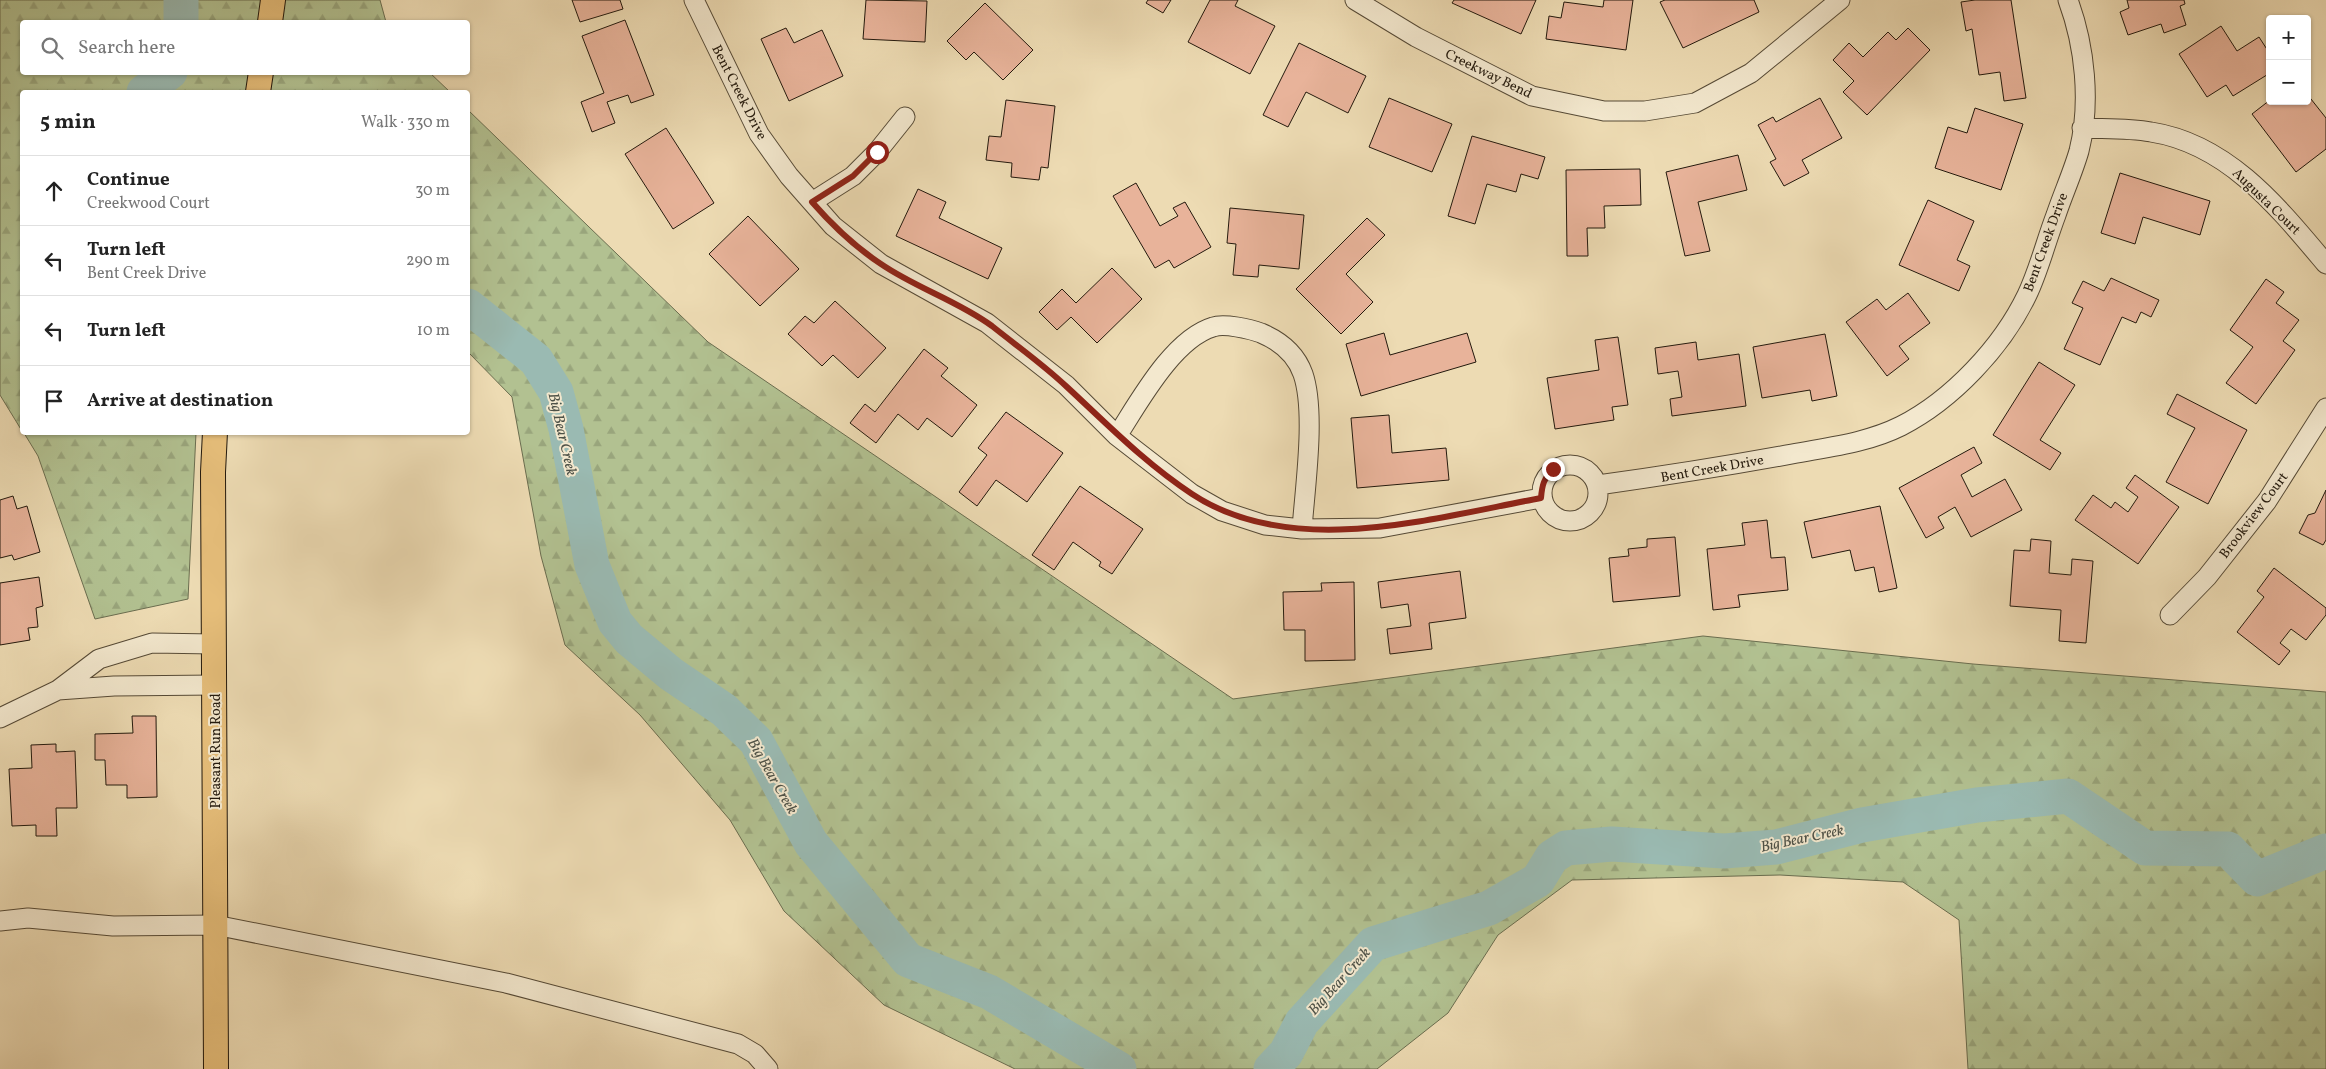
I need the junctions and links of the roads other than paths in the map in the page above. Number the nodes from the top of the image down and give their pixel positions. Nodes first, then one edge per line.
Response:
1 (273, 0) edge
2 (694, 0) edge
3 (1355, 0) edge
4 (1840, 0) edge
5 (2068, 0) edge
6 (270, 20) edge
7 (261, 75) edge
8 (258, 90) edge
9 (904, 117) dead end
10 (2082, 128) junction
11 (812, 202) junction
12 (2326, 264) edge
13 (2326, 408) edge
14 (215, 435) edge
15 (1117, 436) junction
16 (1598, 486) junction
17 (1541, 498) junction
18 (1302, 529) junction
19 (2170, 615) dead end
20 (214, 644) junction
21 (214, 685) junction
22 (58, 690) junction
23 (0, 718) edge
24 (0, 921) edge
25 (215, 925) junction
26 (216, 1069) edge
27 (768, 1069) edge

1 - 6 main road
2 - 11 street, Bent Creek Drive
3 - 4 street, Creekway Bend
5 - 10 street, Bent Creek Drive
7 - 8 main road
9 - 11 street
10 - 12 street, Augusta Court
10 - 16 street, Bent Creek Drive
11 - 15 street, Bent Creek Drive
13 - 19 street, Brookview Court
14 - 20 main road, Pleasant Run Road
15 - 18 street, Bent Creek Drive
15 - 18 street
16 - 17 street
16 - 17 street
17 - 18 street, Bent Creek Drive
20 - 21 main road, Pleasant Run Road
20 - 22 street
21 - 22 street
21 - 25 main road, Pleasant Run Road
22 - 23 street
24 - 25 street
25 - 26 main road, Pleasant Run Road
25 - 27 street

